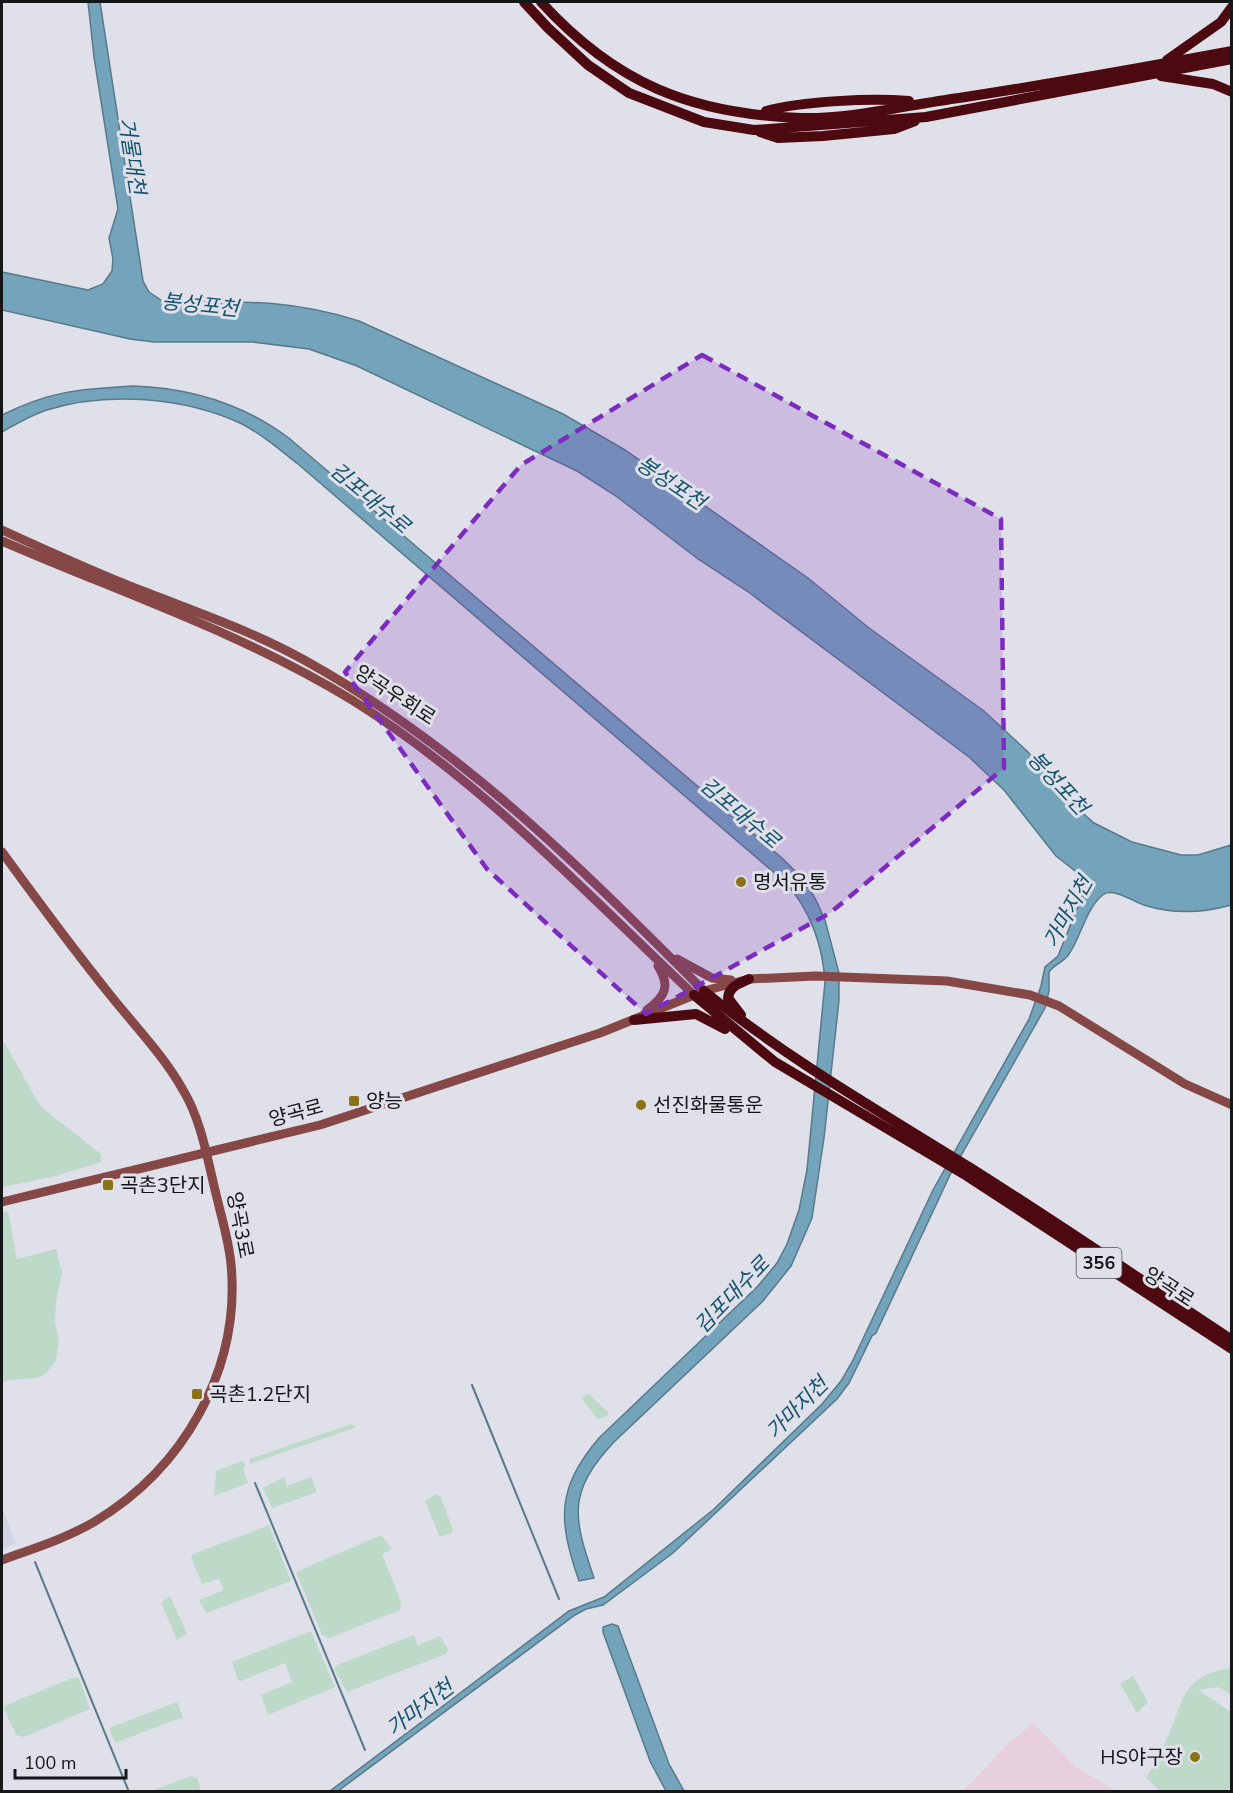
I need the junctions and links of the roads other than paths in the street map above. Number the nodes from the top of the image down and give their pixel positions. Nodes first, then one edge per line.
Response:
1 (524, 2) edge
2 (540, 2) edge
3 (1232, 7) edge
4 (1232, 51) edge
5 (1232, 59) edge
6 (1162, 64) junction
7 (1152, 75) junction
8 (1232, 92) edge
9 (2, 530) edge
10 (2, 542) edge
11 (2, 852) edge
12 (639, 943) junction
13 (665, 951) junction
14 (749, 979) junction
15 (736, 980) junction
16 (699, 993) junction
17 (634, 1020) junction
18 (757, 1033) junction
19 (775, 1062) junction
20 (1232, 1105) edge
21 (206, 1154) junction
22 (939, 1154) junction
23 (969, 1172) junction
24 (2, 1202) edge
25 (1232, 1340) edge
26 (1232, 1349) edge
27 (2, 1560) edge

1 - 7 highway
2 - 6 highway
3 - 6 highway
4 - 6 highway
5 - 7 highway
7 - 8 highway
9 - 13 street, 양곡우회로
10 - 12 street, 양곡우회로
11 - 21 street, 양곡3로
12 - 16 street, 양곡우회로
12 - 17 street
13 - 15 street
13 - 16 street, 양곡우회로
14 - 15 street
14 - 18 highway
14 - 20 street
15 - 16 street, 양곡로
16 - 17 street, 양곡로
16 - 18 highway, 356
16 - 19 highway, 356
17 - 19 highway
17 - 21 street, 양곡로
18 - 22 highway, 356
19 - 22 highway, 356
21 - 24 street, 양곡로
21 - 27 street, 양곡3로
22 - 23 highway, 356
23 - 25 highway, 양곡로 / 356
23 - 26 highway, 양곡로 / 356

